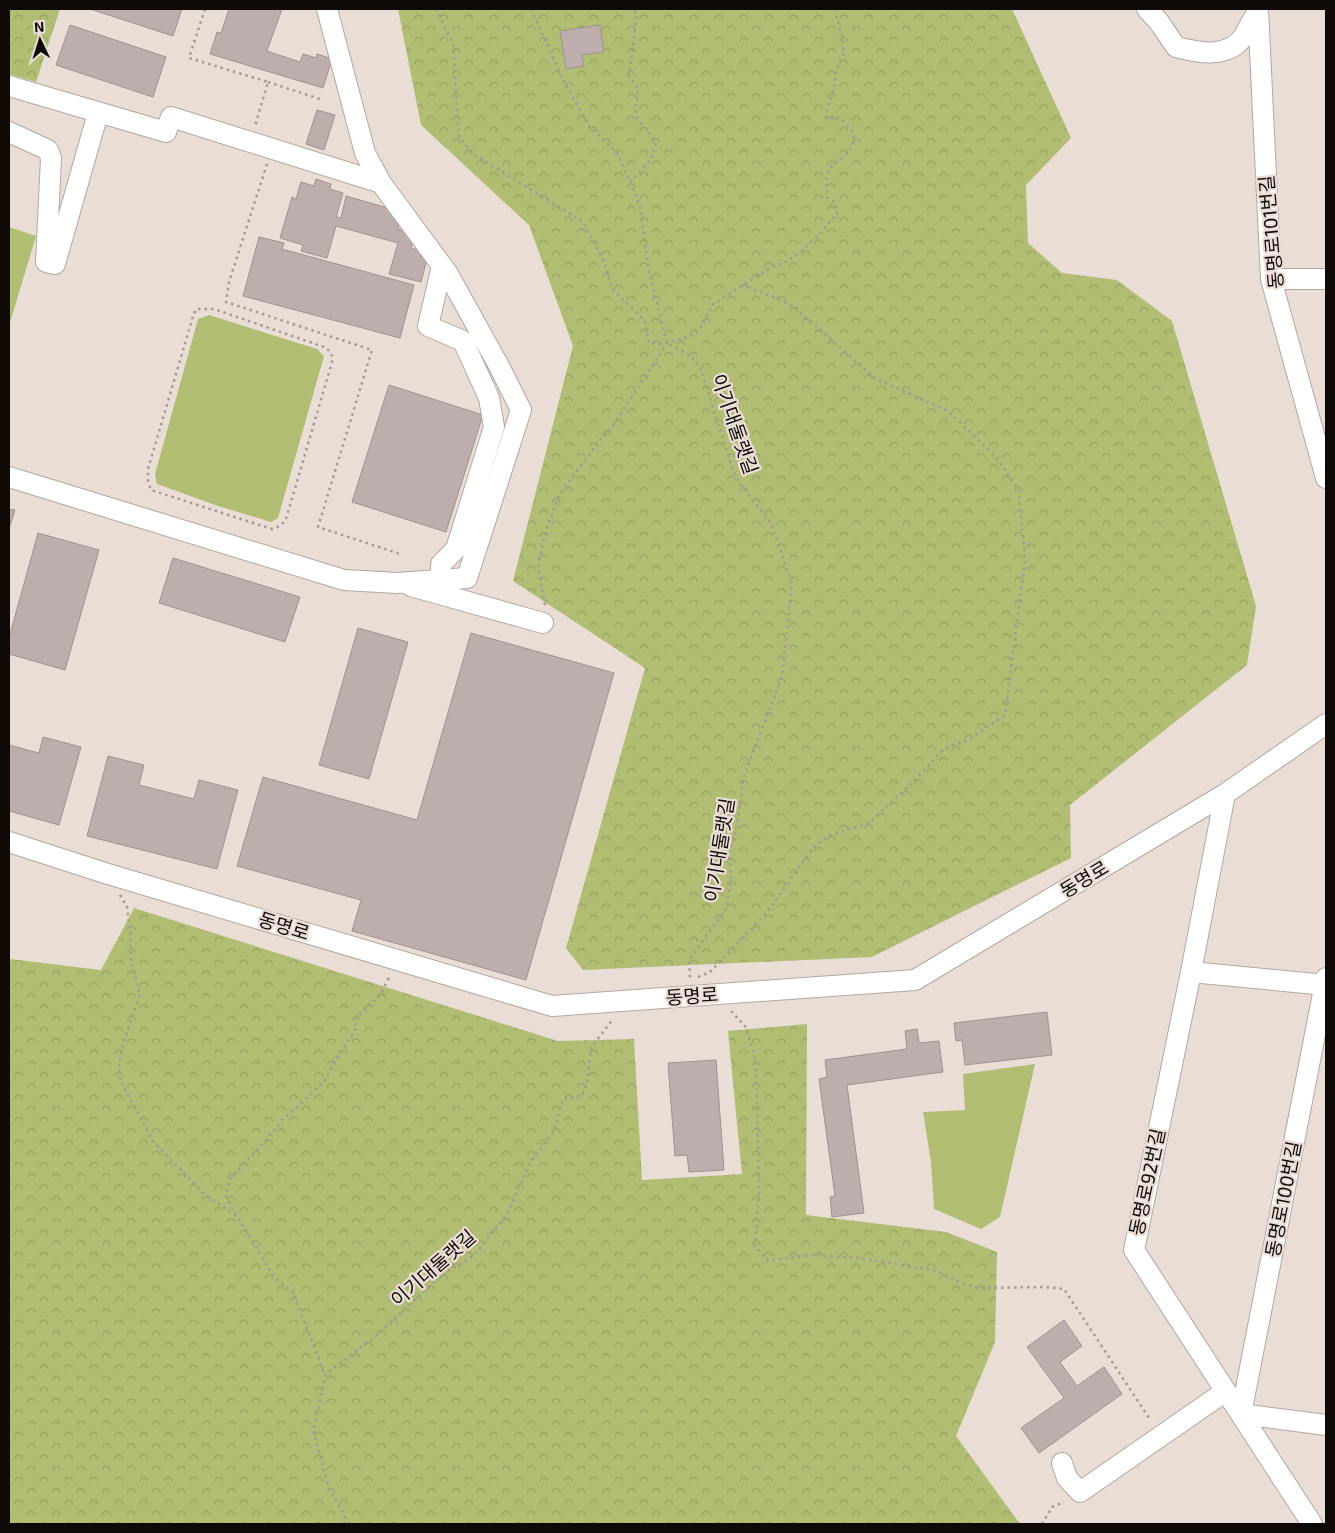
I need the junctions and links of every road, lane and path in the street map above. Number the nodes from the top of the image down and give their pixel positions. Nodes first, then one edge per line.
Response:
1 (205, 9) edge
2 (327, 9) edge
3 (436, 9) edge
4 (531, 9) edge
5 (631, 9) edge
6 (834, 9) edge
7 (1147, 9) edge
8 (1258, 11) edge
9 (268, 82) junction
10 (9, 86) edge
11 (323, 100) dead end
12 (98, 112) junction
13 (9, 132) edge
14 (250, 142) junction
15 (272, 149) junction
16 (630, 182) junction
17 (381, 183) junction
18 (442, 266) junction
19 (1271, 279) junction
20 (1326, 279) edge
21 (743, 284) junction
22 (667, 343) junction
23 (9, 477) edge
24 (1326, 478) edge
25 (151, 490) joint
26 (400, 554) dead end
27 (440, 580) junction
28 (398, 582) junction
29 (543, 624) joint
30 (1326, 724) edge
31 (1225, 794) junction
32 (9, 842) edge
33 (108, 874) junction
34 (397, 960) junction
35 (1191, 972) junction
36 (1326, 982) edge
37 (715, 994) junction
38 (619, 1016) dead end
39 (237, 1216) junction
40 (326, 1374) junction
41 (1226, 1391) junction
42 (1241, 1414) junction
43 (1326, 1425) edge
44 (1162, 1436) junction
45 (1062, 1463) dead end
46 (1080, 1492) junction
47 (348, 1524) edge
48 (1042, 1524) edge
49 (1312, 1524) edge

1 - 9 path
2 - 17 street
3 - 22 path, 이기대둘랫길
4 - 16 path
5 - 16 path
6 - 21 path
7 - 8 street
8 - 19 street, 동명로101번길
9 - 11 path
9 - 14 path
10 - 12 street
12 - 13 street
12 - 14 street
14 - 15 street
15 - 17 street
15 - 26 path
16 - 22 path
17 - 18 street
18 - 27 street
18 - 27 street
19 - 20 street
19 - 24 street, 동명로101번길
21 - 22 path
21 - 22 path, 이기대둘랫길
22 - 29 path
23 - 28 street
25 - 25 path
27 - 28 street
28 - 29 street
30 - 31 street, 동명로
31 - 35 street, 동명로92번길
31 - 37 street, 동명로
32 - 33 street, 동명로
33 - 34 street, 동명로
33 - 39 path
34 - 37 street, 동명로
34 - 39 path
35 - 36 street, 동명로100번길
35 - 41 street, 동명로92번길
36 - 42 street, 동명로100번길
37 - 44 path
38 - 40 path, 이기대둘랫길
39 - 40 path
40 - 47 path
41 - 42 street, 동명로92번길
41 - 44 street
42 - 43 street
42 - 49 street, 동명로92번길
44 - 46 street
45 - 46 street
46 - 48 path

